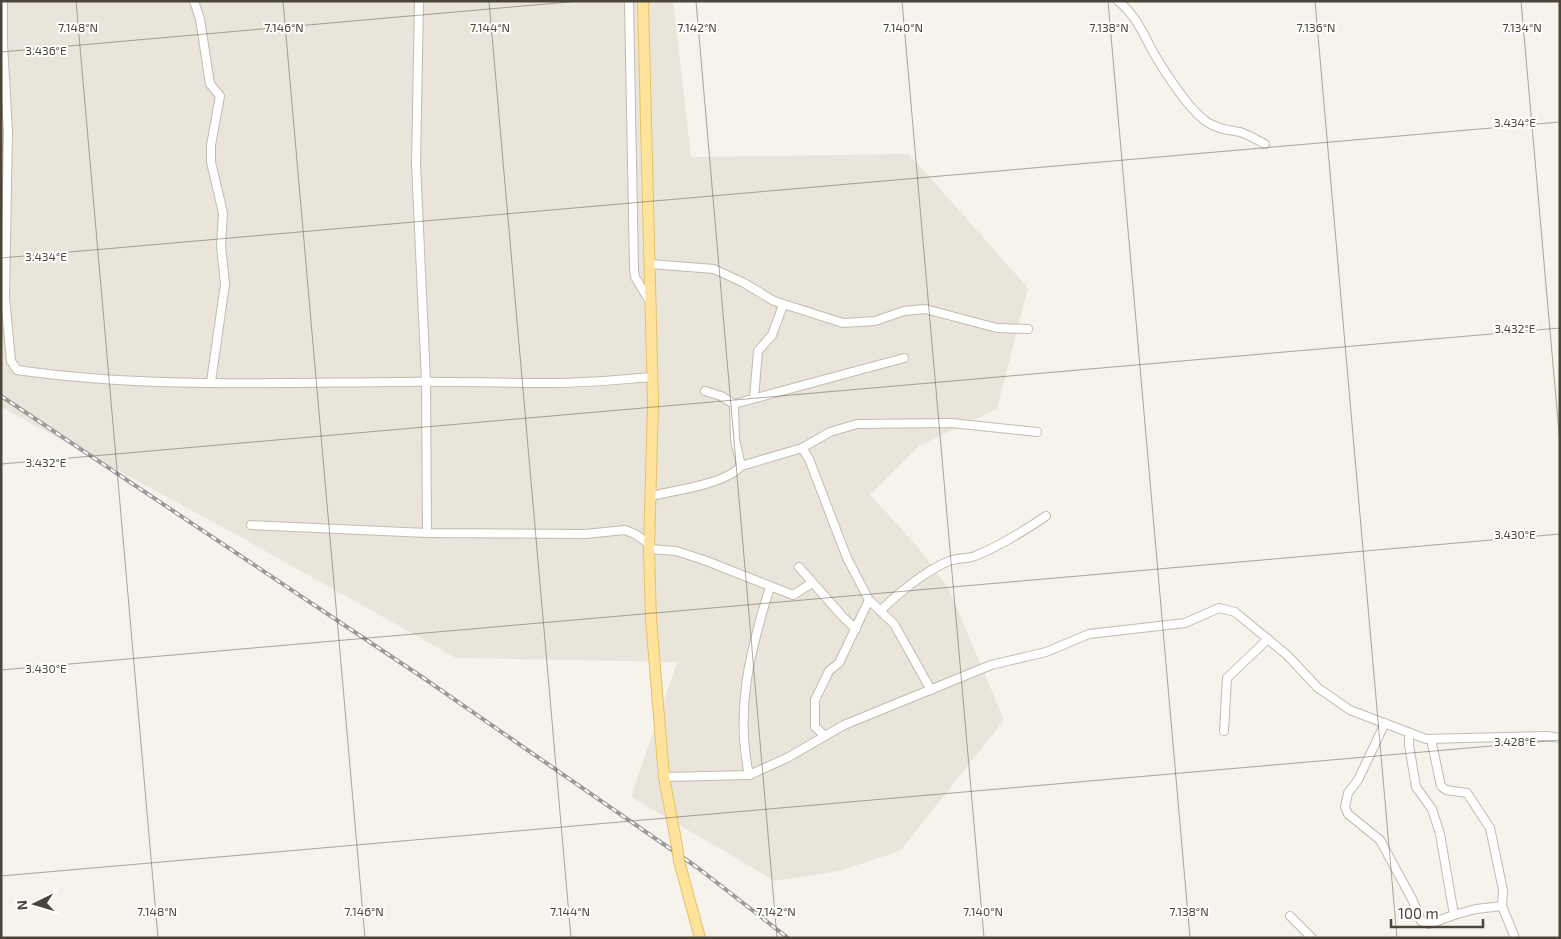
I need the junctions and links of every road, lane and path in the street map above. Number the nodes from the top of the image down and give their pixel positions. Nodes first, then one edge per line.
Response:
1 (3, 1) edge
2 (194, 1) edge
3 (419, 1) edge
4 (629, 1) edge
5 (643, 1) edge
6 (1118, 1) edge
7 (1265, 144) dead end
8 (650, 264) junction
9 (652, 304) junction
10 (783, 305) junction
11 (1028, 329) dead end
12 (904, 358) dead end
13 (652, 377) junction
14 (426, 381) junction
15 (211, 382) junction
16 (706, 391) dead end
17 (754, 398) junction
18 (734, 404) junction
19 (1038, 432) dead end
20 (802, 448) junction
21 (741, 466) junction
22 (650, 496) junction
23 (1046, 516) dead end
24 (251, 525) dead end
25 (427, 533) junction
26 (649, 547) junction
27 (799, 567) dead end
28 (812, 583) junction
29 (770, 587) junction
30 (869, 600) junction
31 (880, 611) junction
32 (856, 629) junction
33 (1268, 639) junction
34 (931, 690) junction
35 (1385, 723) junction
36 (1224, 731) dead end
37 (1409, 733) junction
38 (824, 735) junction
39 (1560, 738) edge
40 (1431, 739) junction
41 (749, 775) junction
42 (664, 777) junction
43 (1502, 906) junction
44 (1454, 915) junction
45 (1290, 916) dead end
46 (700, 938) edge
47 (1312, 938) edge
48 (1515, 938) edge

1 - 15 street
2 - 15 street
3 - 14 street
4 - 9 street
5 - 8 main road
6 - 7 street
8 - 9 main road
8 - 10 street
9 - 13 main road
10 - 11 street
10 - 17 street
12 - 17 street
13 - 14 street
13 - 22 main road
14 - 15 street
14 - 25 street
16 - 18 street
17 - 18 street
18 - 21 street
19 - 20 street
20 - 21 street
20 - 30 street
21 - 22 street
22 - 26 main road
23 - 31 street
24 - 25 street
25 - 26 street
26 - 29 street
26 - 42 main road
27 - 28 street
28 - 29 street
28 - 32 street
29 - 41 street
30 - 31 street
30 - 32 street
31 - 34 street
32 - 38 street
33 - 34 street
33 - 35 street
33 - 36 street
34 - 38 street
35 - 37 street
35 - 44 street
37 - 40 street
37 - 44 street
38 - 41 street
39 - 40 street
40 - 43 street
41 - 42 street
42 - 46 main road, bridge
43 - 44 street
43 - 48 street
45 - 47 street

